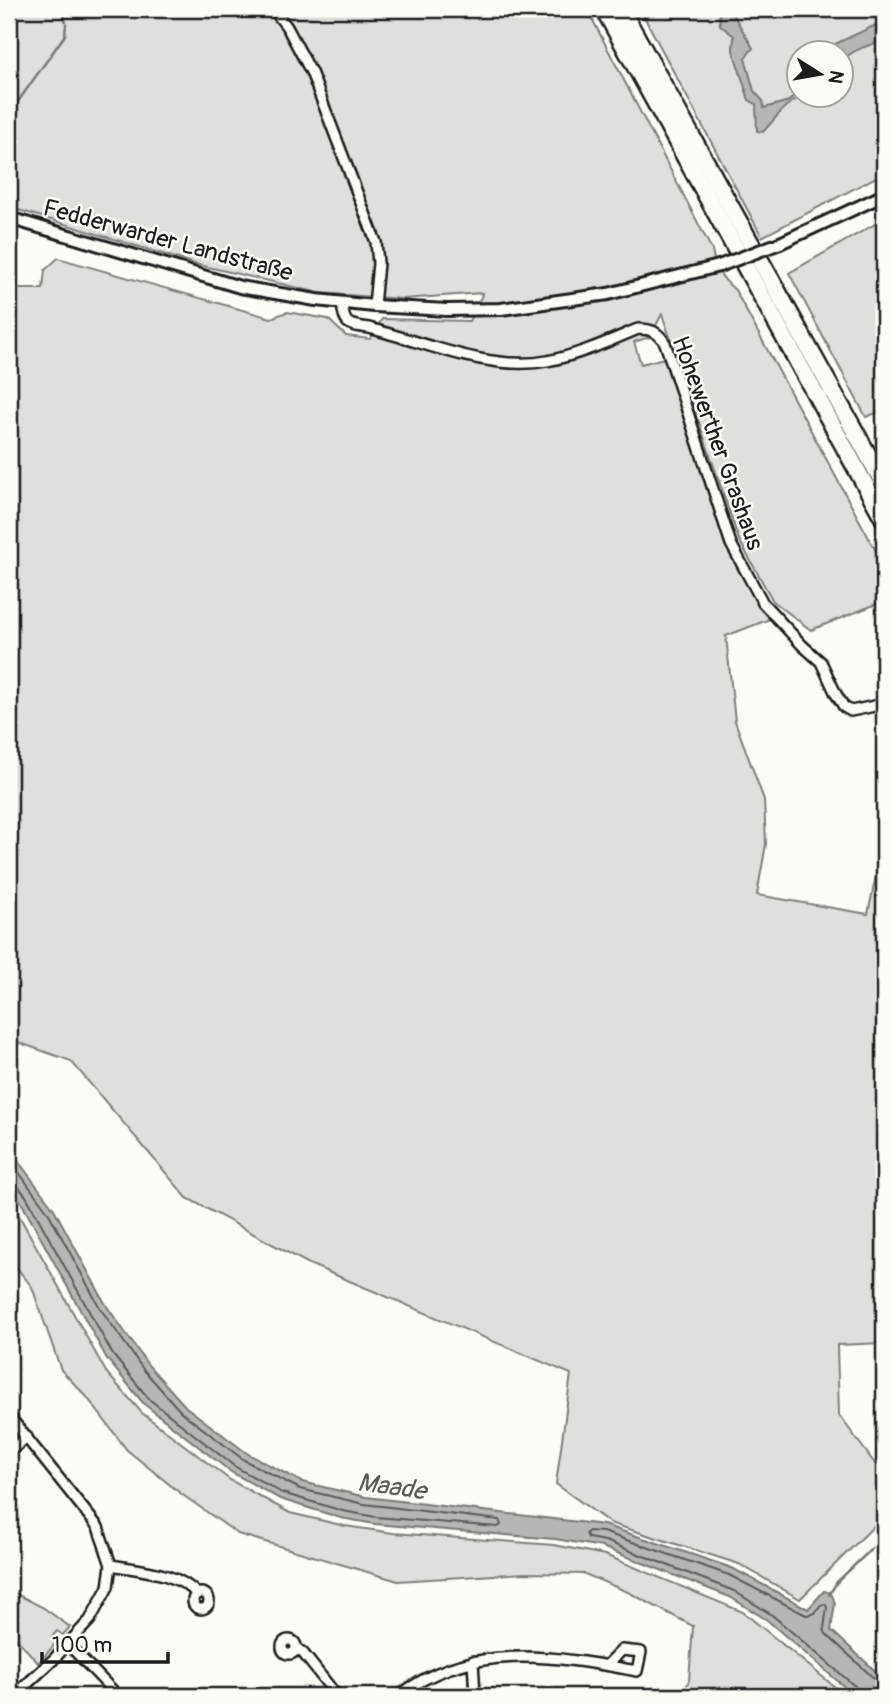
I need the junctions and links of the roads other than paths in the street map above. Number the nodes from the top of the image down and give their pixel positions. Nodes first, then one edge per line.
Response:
1 (273, 9) edge
2 (604, 9) edge
3 (621, 9) edge
4 (884, 195) edge
5 (9, 218) edge
6 (342, 303) junction
7 (374, 306) junction
8 (884, 484) edge
9 (884, 519) edge
10 (884, 704) edge
11 (9, 1416) edge
12 (27, 1437) junction
13 (9, 1452) edge
14 (111, 1565) junction
15 (197, 1594) dead end
16 (68, 1644) junction
17 (296, 1648) dead end
18 (473, 1661) junction
19 (607, 1665) dead end
20 (14, 1696) edge
21 (118, 1696) edge
22 (337, 1696) edge
23 (399, 1696) edge
24 (475, 1696) edge

1 - 7 street
2 - 9 highway
3 - 8 highway
4 - 7 street, Fedderwarder Landstraße, bridge
5 - 6 street, Fedderwarder Landstraße
6 - 7 street, Fedderwarder Landstraße
6 - 10 street, Hohewerther Grashaus
11 - 12 street
12 - 13 street
12 - 14 street
14 - 15 street
14 - 16 street
16 - 20 street
16 - 21 street
17 - 22 street
18 - 19 street
18 - 23 street
18 - 24 street

